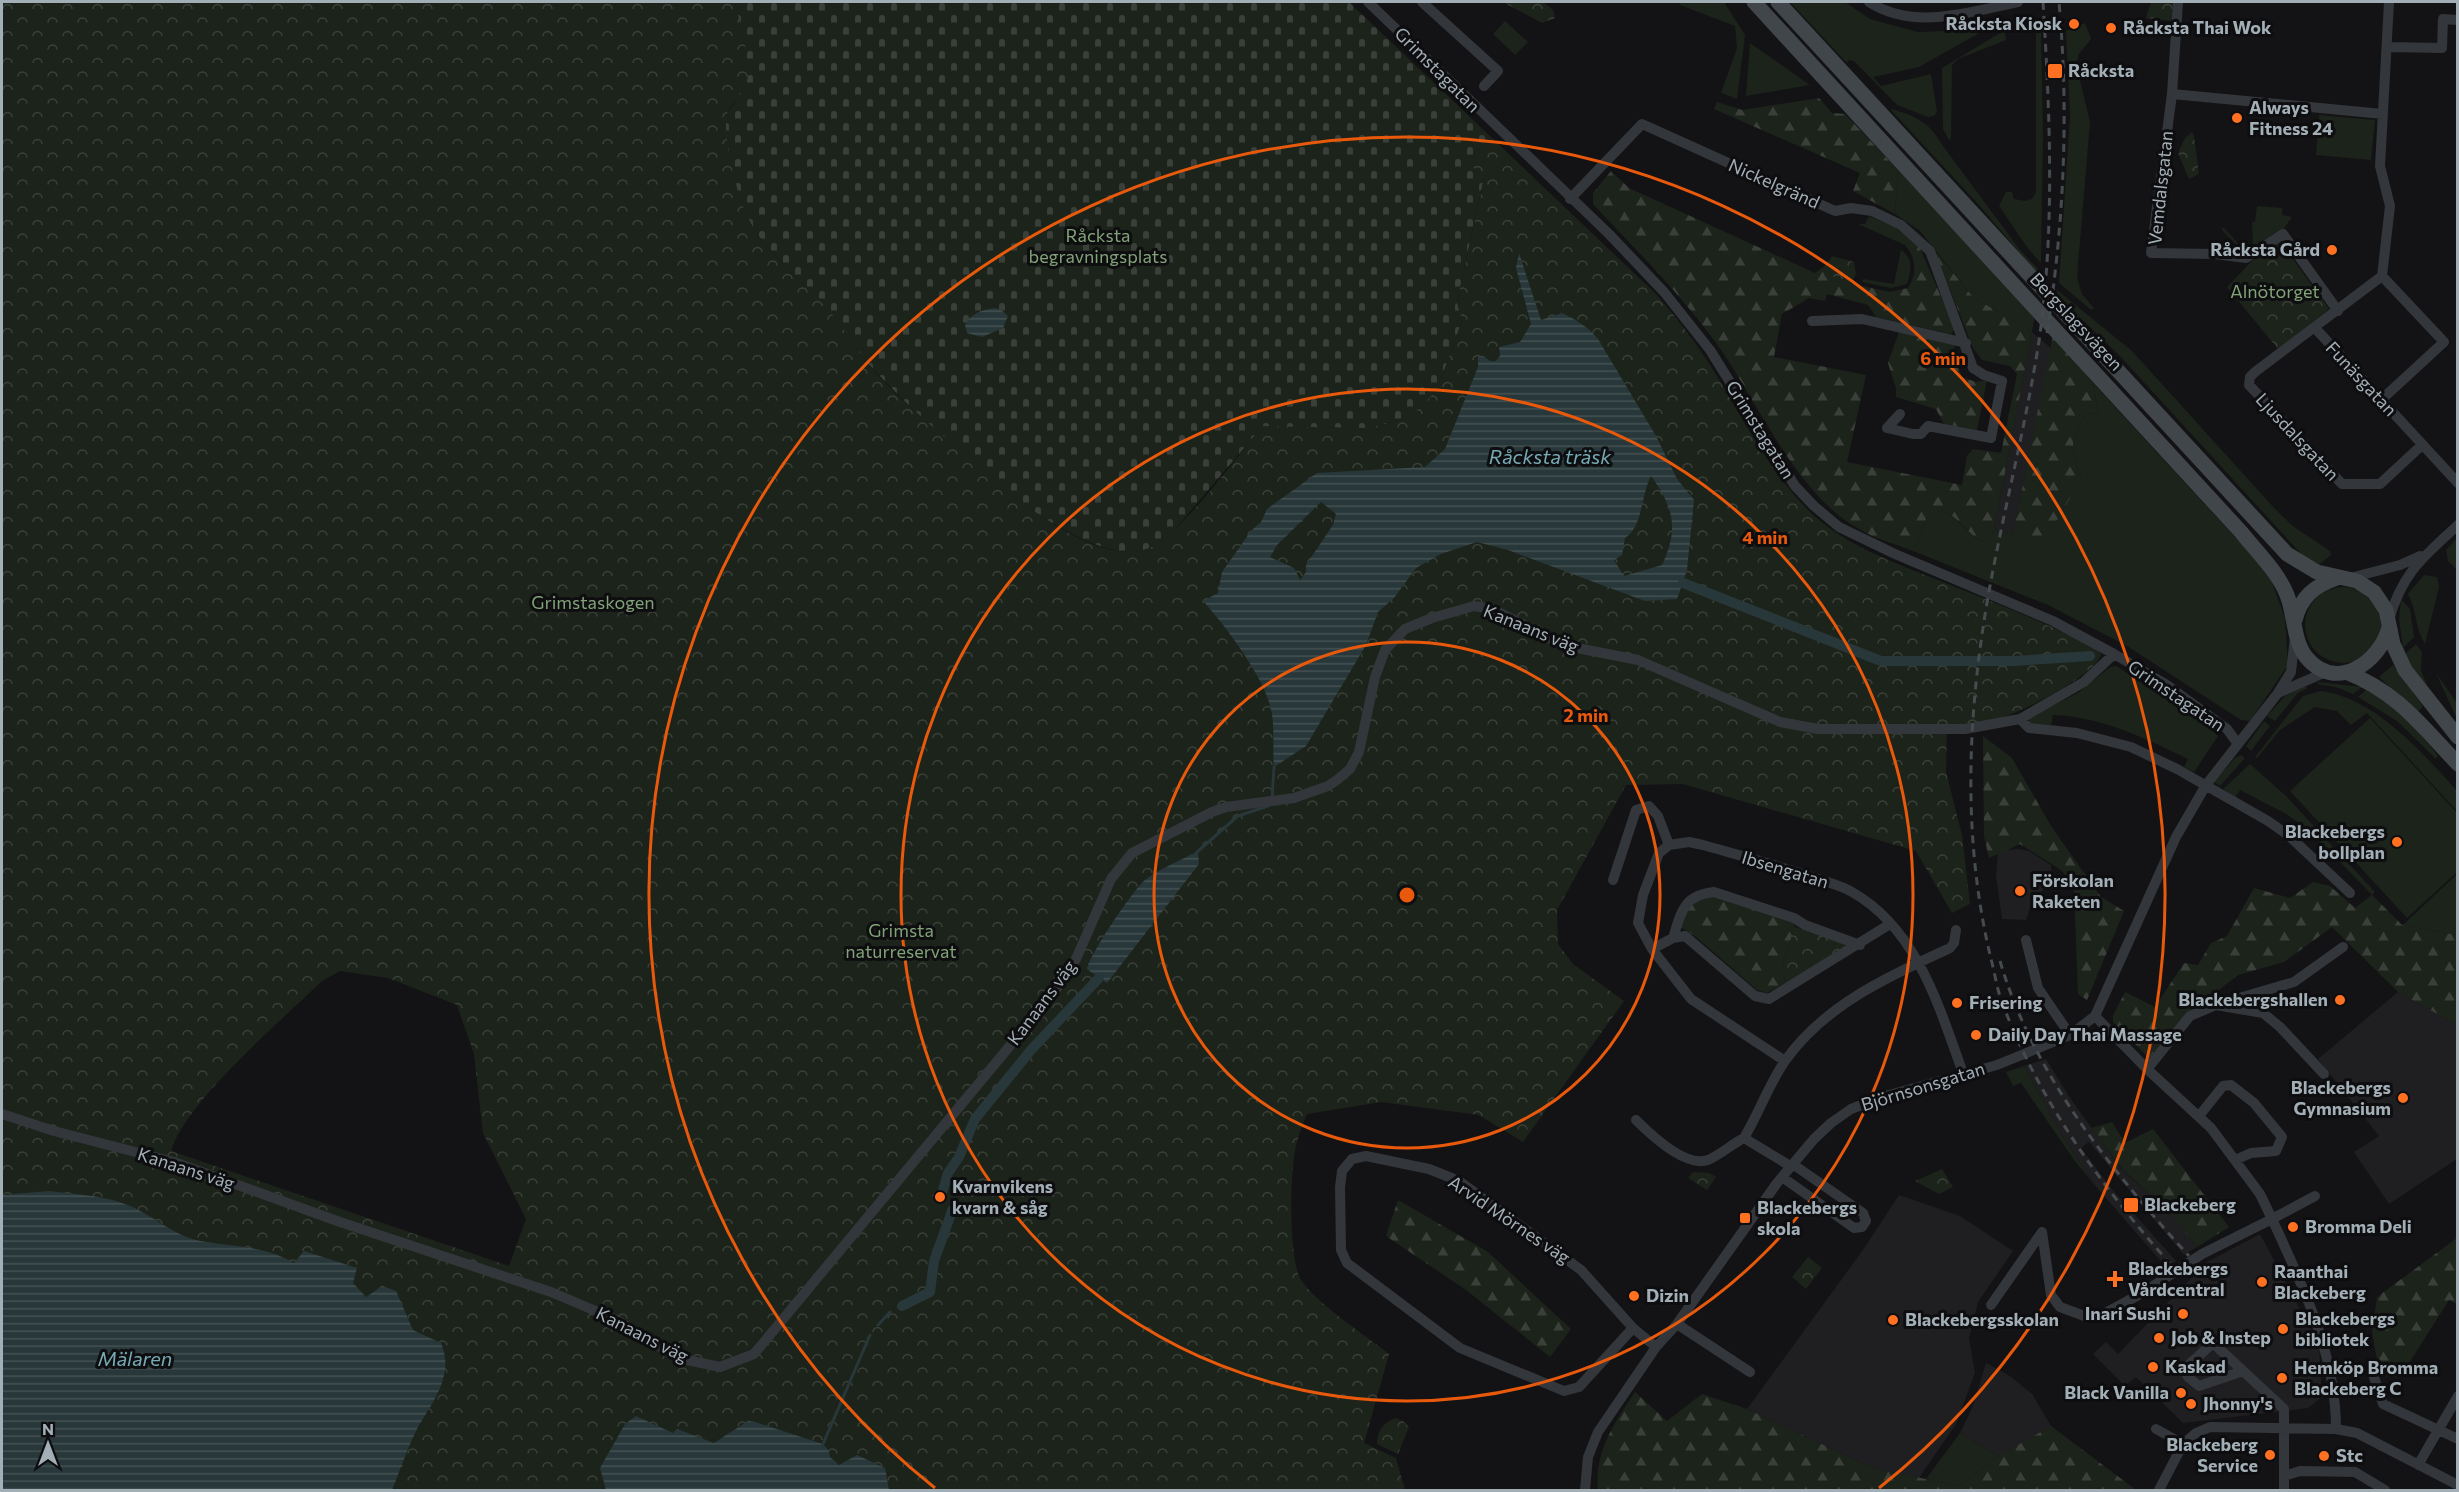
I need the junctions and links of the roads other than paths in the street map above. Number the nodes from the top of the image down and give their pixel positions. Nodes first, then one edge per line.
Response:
1 (1368, 2) edge
2 (1422, 2) edge
3 (1754, 2) edge
4 (1778, 2) edge
5 (1869, 2) edge
6 (2018, 2) edge
7 (2178, 2) edge
8 (2389, 2) edge
9 (2457, 20) edge
10 (2388, 47) junction
11 (1484, 86) dead end
12 (2172, 94) junction
13 (2383, 114) junction
14 (1570, 199) junction
15 (2382, 276) junction
16 (2338, 311) junction
17 (1812, 321) dead end
18 (2315, 328) junction
19 (1966, 343) junction
20 (2381, 400) junction
21 (1900, 414) dead end
22 (2422, 445) junction
23 (2455, 477) edge
24 (2457, 525) edge
25 (2428, 551) junction
26 (2342, 578) junction
27 (2389, 624) junction
28 (2295, 626) junction
29 (2114, 654) junction
30 (2328, 671) junction
31 (2346, 672) junction
32 (2278, 693) junction
33 (2020, 719) junction
34 (2457, 737) edge
35 (2238, 744) junction
36 (2457, 764) edge
37 (2206, 785) junction
38 (1669, 845) junction
39 (1613, 880) dead end
40 (2350, 893) dead end
41 (1890, 924) junction
42 (1956, 930) dead end
43 (1673, 938) junction
44 (2026, 940) dead end
45 (1860, 945) junction
46 (2343, 947) dead end
47 (1652, 949) junction
48 (1918, 963) junction
49 (2216, 1005) junction
50 (2095, 1016) junction
51 (2070, 1035) junction
52 (1785, 1061) junction
53 (2146, 1069) junction
54 (2324, 1074) dead end
55 (1964, 1076) junction
56 (2, 1114) edge
57 (2199, 1116) junction
58 (1636, 1120) dead end
59 (1744, 1138) junction
60 (2235, 1160) junction
61 (1793, 1166) junction
62 (1782, 1177) junction
63 (2315, 1196) dead end
64 (2272, 1219) junction
65 (1991, 1305) dead end
66 (1677, 1324) junction
67 (1633, 1328) junction
68 (1656, 1347) junction
69 (2243, 1371) junction
70 (2372, 1371) dead end
71 (1750, 1372) dead end
72 (2457, 1396) edge
73 (2286, 1428) junction
74 (2336, 1429) junction
75 (2156, 1430) dead end
76 (2438, 1430) junction
77 (2457, 1439) edge
78 (2183, 1444) junction
79 (2418, 1465) junction
80 (2284, 1476) junction
81 (2457, 1485) edge
82 (1585, 1491) edge
83 (2159, 1491) edge
84 (2284, 1491) edge
85 (2385, 1491) edge

1 - 14 street, Grimstagatan
2 - 11 street
3 - 28 main road, Bergslagsvägen
4 - 26 main road, Bergslagsvägen
5 - 6 street
7 - 12 street, Vemdalsgatan
8 - 10 street
9 - 10 street
10 - 13 street
12 - 13 street
12 - 16 street, Vemdalsgatan
13 - 15 street
14 - 19 street, Nickelgränd
14 - 29 street, Grimstagatan
15 - 16 street, Funäsgatan
15 - 20 street
16 - 18 street, Funäsgatan
17 - 19 street
18 - 20 street, Funäsgatan
18 - 22 street, Ljusdalsgatan
19 - 21 street, Nickelgränd
20 - 22 street, Funäsgatan
22 - 23 street, Funäsgatan
24 - 25 street
25 - 26 street
25 - 27 street
26 - 27 main road, Bergslagsvägen
26 - 28 main road
27 - 31 main road
27 - 34 main road, Bergslagsvägen
28 - 30 main road, Bergslagsvägen
28 - 32 street, Björnsonsgatan
29 - 33 street, Kanaans väg
29 - 35 street, Grimstagatan
30 - 31 main road
30 - 32 street, Björnsonsgatan
31 - 36 main road
32 - 35 street, Björnsonsgatan
33 - 37 street
33 - 56 street, Kanaans väg
35 - 37 street, Björnsonsgatan
37 - 40 street
37 - 50 street, Björnsonsgatan
38 - 39 street
38 - 41 street, Ibsengatan
38 - 47 street
41 - 45 street
41 - 48 street, Ibsengatan
42 - 48 street
43 - 45 street
43 - 45 street
43 - 47 street
44 - 51 street
46 - 49 street
47 - 52 street
48 - 52 street
48 - 55 street, Ibsengatan
49 - 53 street
49 - 54 street
50 - 51 street, Björnsonsgatan
50 - 53 street
51 - 55 street, Björnsonsgatan
52 - 59 street
53 - 57 street
55 - 61 street, Björnsonsgatan
57 - 60 street
57 - 60 street
58 - 59 street
59 - 61 street
60 - 64 street
61 - 62 street, Björnsonsgatan
61 - 62 street
62 - 66 street, Björnsonsgatan
63 - 64 street
64 - 65 street
64 - 74 street
66 - 68 street, Björnsonsgatan
66 - 71 street
67 - 67 street, Arvid Mörnes väg
67 - 68 street, Arvid Mörnes väg
68 - 82 street, Björnsonsgatan
69 - 69 street
69 - 73 street
70 - 76 street
72 - 76 street
73 - 74 street
73 - 78 street
73 - 80 street
74 - 79 street
75 - 78 street
76 - 77 street
76 - 79 street
78 - 83 street
79 - 81 street
80 - 84 street
80 - 85 street

